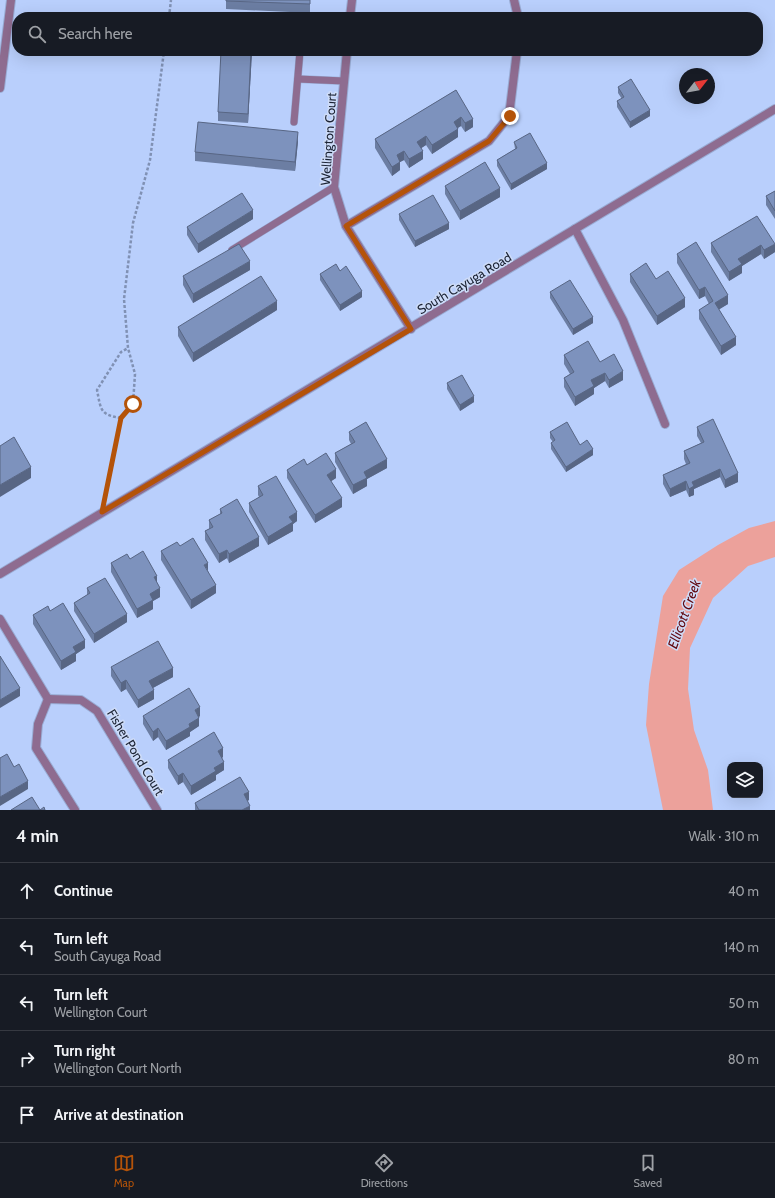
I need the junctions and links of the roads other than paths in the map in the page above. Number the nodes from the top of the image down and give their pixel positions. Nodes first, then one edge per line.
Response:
1 (11, 0) edge
2 (352, 0) edge
3 (514, 0) edge
4 (351, 12) edge
5 (517, 12) edge
6 (300, 56) edge
7 (346, 56) edge
8 (516, 56) edge
9 (298, 79) junction
10 (344, 81) junction
11 (0, 88) edge
12 (775, 109) edge
13 (294, 122) dead end
14 (334, 187) junction
15 (346, 226) junction
16 (575, 229) junction
17 (228, 253) edge
18 (411, 329) junction
19 (665, 424) dead end
20 (0, 574) edge
21 (0, 619) edge
22 (48, 699) junction
23 (75, 810) edge
24 (157, 810) edge

1 - 11 street
2 - 4 street
3 - 5 street
6 - 9 lane
7 - 10 street, Wellington Court
8 - 15 street
9 - 10 lane
9 - 13 lane
10 - 14 street, Wellington Court
12 - 16 street, South Cayuga Road
14 - 15 street, Wellington Court
14 - 17 lane
15 - 18 street, Wellington Court
16 - 18 street, South Cayuga Road
16 - 19 street
18 - 20 street, South Cayuga Road
21 - 22 street
22 - 23 street
22 - 24 street, Fisher Pond Court

